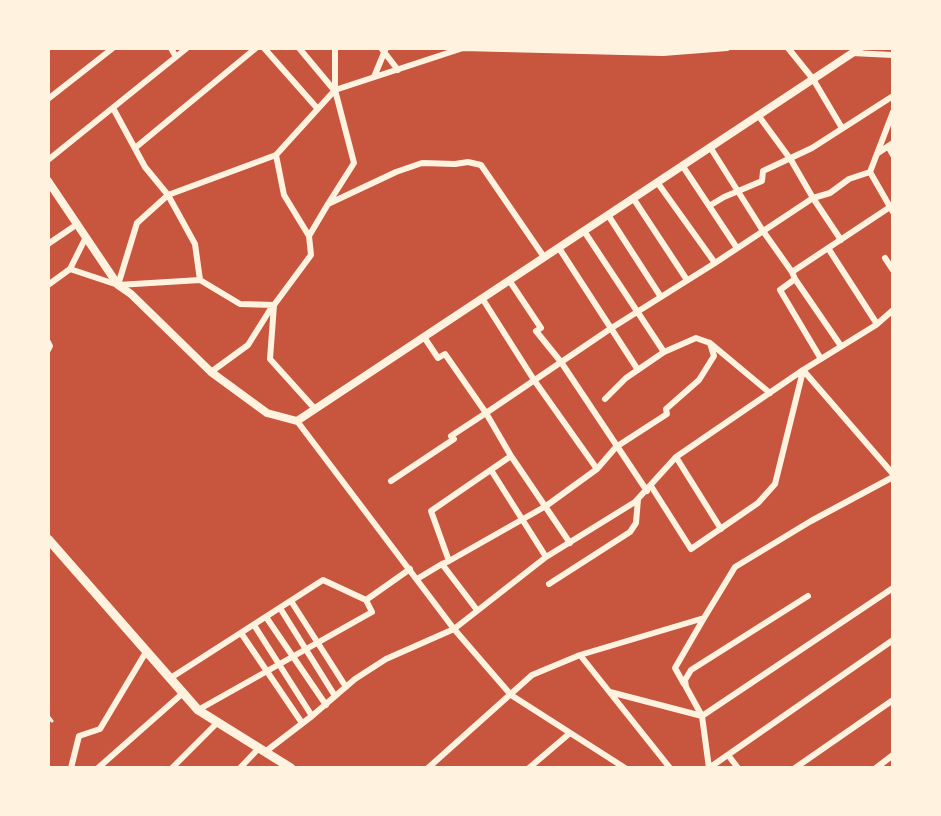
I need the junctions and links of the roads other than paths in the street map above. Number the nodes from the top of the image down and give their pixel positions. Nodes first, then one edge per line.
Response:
1 (113, 48) edge
2 (171, 48) edge
3 (187, 48) edge
4 (256, 48) edge
5 (264, 48) edge
6 (299, 48) edge
7 (335, 48) edge
8 (463, 48) edge
9 (727, 48) edge
10 (788, 48) edge
11 (384, 50) edge
12 (856, 50) edge
13 (661, 51) edge
14 (893, 55) edge
15 (176, 57) junction
16 (398, 70) junction
17 (374, 78) junction
18 (813, 79) junction
19 (334, 90) junction
20 (893, 96) edge
21 (48, 99) edge
22 (113, 108) junction
23 (317, 108) junction
24 (893, 112) edge
25 (758, 115) junction
26 (842, 128) junction
27 (891, 145) edge
28 (710, 147) junction
29 (135, 148) junction
30 (877, 154) junction
31 (276, 155) junction
32 (893, 155) edge
33 (48, 160) edge
34 (790, 160) junction
35 (682, 165) junction
36 (870, 172) junction
37 (48, 180) edge
38 (657, 182) junction
39 (738, 191) junction
40 (168, 195) junction
41 (633, 198) junction
42 (813, 198) junction
43 (328, 204) junction
44 (709, 206) junction
45 (892, 208) edge
46 (608, 215) junction
47 (76, 225) junction
48 (584, 231) junction
49 (763, 231) junction
50 (309, 236) junction
51 (86, 239) junction
52 (841, 240) junction
53 (48, 244) edge
54 (558, 248) junction
55 (737, 248) junction
56 (828, 248) junction
57 (544, 257) junction
58 (885, 258) dead end
59 (715, 263) junction
60 (70, 269) junction
61 (893, 270) edge
62 (794, 276) junction
63 (200, 280) junction
64 (509, 280) junction
65 (687, 280) junction
66 (48, 285) edge
67 (118, 285) junction
68 (661, 297) junction
69 (482, 298) junction
70 (274, 305) junction
71 (893, 310) edge
72 (637, 312) junction
73 (877, 324) junction
74 (610, 328) junction
75 (424, 337) junction
76 (48, 342) edge
77 (710, 343) junction
78 (841, 346) junction
79 (48, 350) edge
80 (664, 352) junction
81 (821, 359) junction
82 (561, 362) junction
83 (638, 370) junction
84 (803, 370) junction
85 (211, 372) junction
86 (534, 380) junction
87 (770, 393) junction
88 (605, 399) dead end
89 (315, 409) junction
90 (486, 413) junction
91 (297, 421) junction
92 (616, 447) junction
93 (511, 456) junction
94 (676, 457) junction
95 (491, 470) junction
96 (597, 470) junction
97 (893, 476) edge
98 (392, 481) dead end
99 (649, 488) junction
100 (639, 499) junction
101 (546, 506) junction
102 (522, 519) junction
103 (721, 529) junction
104 (48, 539) edge
105 (570, 543) junction
106 (546, 557) junction
107 (446, 563) junction
108 (410, 569) junction
109 (417, 579) junction
110 (549, 584) dead end
111 (893, 588) edge
112 (808, 596) dead end
113 (366, 600) junction
114 (291, 601) junction
115 (280, 608) junction
116 (477, 610) junction
117 (266, 617) junction
118 (704, 618) junction
119 (254, 625) junction
120 (454, 628) junction
121 (241, 633) junction
122 (893, 640) edge
123 (318, 642) junction
124 (306, 649) junction
125 (146, 652) junction
126 (580, 655) junction
127 (292, 656) junction
128 (279, 664) junction
129 (266, 671) junction
130 (169, 679) junction
131 (346, 687) junction
132 (610, 692) junction
133 (183, 693) junction
134 (511, 695) junction
135 (335, 696) junction
136 (893, 700) edge
137 (326, 705) junction
138 (198, 710) junction
139 (48, 716) edge
140 (312, 716) junction
141 (702, 716) junction
142 (52, 721) dead end
143 (218, 722) junction
144 (302, 723) junction
145 (570, 733) junction
146 (262, 750) junction
147 (728, 755) junction
148 (893, 755) edge
149 (71, 768) edge
150 (98, 768) edge
151 (172, 768) edge
152 (240, 768) edge
153 (291, 768) edge
154 (428, 768) edge
155 (529, 768) edge
156 (625, 768) edge
157 (670, 768) edge
158 (709, 768) edge
159 (738, 768) edge
160 (795, 768) edge
161 (876, 768) edge

1 - 21 street
2 - 15 street
3 - 15 street
4 - 29 street
5 - 23 street
6 - 19 street
7 - 19 street
8 - 13 street
8 - 16 street
9 - 13 street
10 - 18 street
11 - 16 street
11 - 17 street
12 - 14 street
12 - 18 street
15 - 22 street
16 - 17 street
17 - 19 street
18 - 25 street
18 - 26 street
19 - 23 street
19 - 43 street
20 - 26 street
22 - 29 street
22 - 33 street
23 - 31 street
24 - 30 street
25 - 28 street
25 - 34 street
26 - 34 street
27 - 30 street
27 - 32 street
28 - 35 street
28 - 39 street
29 - 40 street
30 - 36 street
31 - 40 street
31 - 50 street
34 - 39 street
34 - 42 street
35 - 38 street
35 - 44 street
36 - 42 street
36 - 45 street
37 - 47 street
38 - 41 street
38 - 59 street
39 - 44 street
39 - 49 street
40 - 63 street
40 - 67 street
41 - 46 street
41 - 65 street
42 - 49 street
42 - 52 street
43 - 50 street
43 - 57 street
44 - 55 street
45 - 52 street
46 - 48 street
46 - 68 street
47 - 51 street
47 - 53 street
48 - 54 street
48 - 72 street
49 - 55 street
49 - 62 street
50 - 70 street
51 - 60 street
51 - 67 street
52 - 56 street
54 - 57 street
54 - 74 street
55 - 59 street
56 - 62 street
56 - 73 street
57 - 64 street
58 - 61 street
59 - 65 street
60 - 66 street
60 - 67 street
62 - 78 street
62 - 81 street
63 - 67 street
63 - 70 street
64 - 69 street
64 - 82 street
65 - 68 street
67 - 85 street
68 - 72 street
69 - 75 street
69 - 86 street
70 - 85 street
70 - 89 street
71 - 73 street
72 - 74 street
72 - 80 street
73 - 78 street
74 - 82 street
74 - 83 street
75 - 89 street
75 - 90 street
76 - 79 street
77 - 80 street
77 - 87 street
77 - 92 street
78 - 81 street
80 - 83 street
81 - 84 street
82 - 86 street
82 - 92 street
83 - 88 street
84 - 87 street
84 - 97 street
84 - 103 street
85 - 91 street
86 - 90 street
86 - 96 street
87 - 94 street
89 - 91 street
90 - 93 street
90 - 98 street
91 - 108 street
92 - 96 street
92 - 99 street
93 - 95 street
93 - 101 street
94 - 99 street
94 - 103 street
95 - 102 street
95 - 107 street
96 - 101 street
97 - 118 street
99 - 100 street
99 - 103 street
100 - 105 street
100 - 110 street
101 - 102 street
101 - 105 street
102 - 106 street
102 - 107 street
104 - 125 main road
105 - 106 street
106 - 116 street
107 - 109 street
107 - 116 street
108 - 109 street
108 - 113 street
109 - 120 street
111 - 141 street
112 - 141 street
113 - 114 street
113 - 123 street
114 - 115 street
114 - 123 street
115 - 117 street
115 - 124 street
116 - 120 street
117 - 119 street
117 - 127 street
118 - 126 street
118 - 141 street
119 - 121 street
119 - 128 street
120 - 131 street
120 - 134 street
121 - 129 street
121 - 130 street
122 - 147 street
123 - 124 street
123 - 131 street
124 - 127 street
124 - 135 street
125 - 130 main road
125 - 149 street
126 - 132 street
126 - 134 street
127 - 128 street
127 - 137 street
128 - 129 street
128 - 140 street
129 - 138 street
129 - 144 street
130 - 133 main road
131 - 135 street
132 - 141 street
132 - 157 street
133 - 138 main road
133 - 150 street
134 - 145 street
134 - 154 street
135 - 137 street
136 - 160 street
137 - 140 street
138 - 143 main road
139 - 142 lane
140 - 144 street
141 - 158 street
143 - 146 main road
143 - 151 street
144 - 146 street
145 - 155 street
145 - 156 street
146 - 152 street
146 - 153 main road
147 - 158 street
147 - 159 street
148 - 161 street

